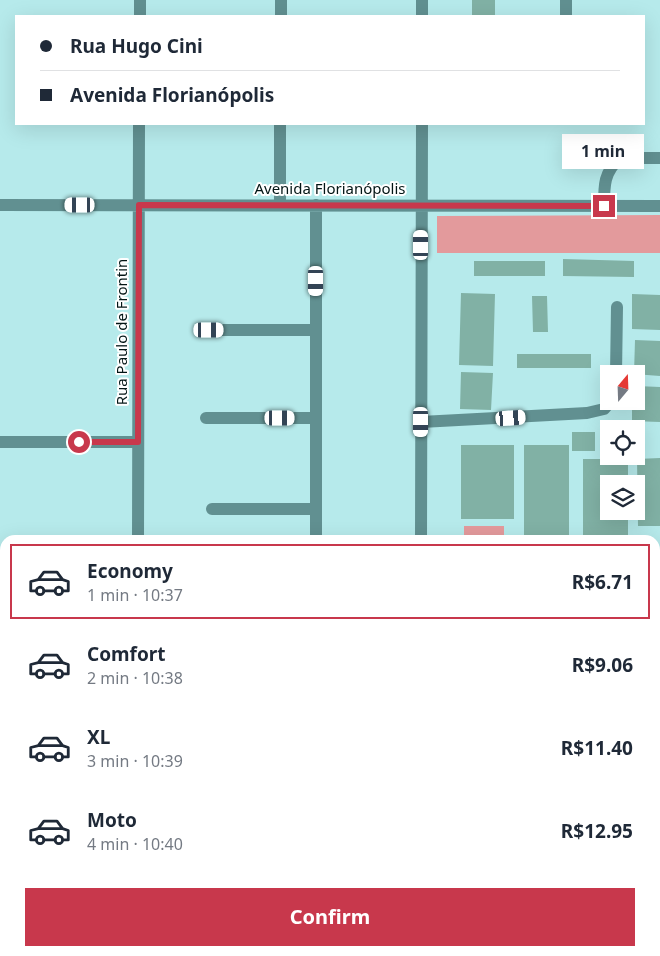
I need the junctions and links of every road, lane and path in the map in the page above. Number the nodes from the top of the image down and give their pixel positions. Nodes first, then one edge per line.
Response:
1 (140, 0) edge
2 (280, 0) edge
3 (422, 0) edge
4 (566, 0) edge
5 (140, 15) edge
6 (280, 15) edge
7 (422, 15) edge
8 (566, 15) edge
9 (140, 125) edge
10 (280, 125) edge
11 (422, 125) edge
12 (660, 158) edge
13 (0, 205) edge
14 (139, 205) junction
15 (280, 205) junction
16 (316, 205) junction
17 (421, 205) junction
18 (604, 206) junction
19 (660, 206) edge
20 (617, 307) dead end
21 (209, 330) dead end
22 (316, 330) junction
23 (616, 365) edge
24 (600, 409) edge
25 (206, 418) dead end
26 (316, 418) junction
27 (421, 422) junction
28 (0, 442) edge
29 (138, 442) junction
30 (212, 509) dead end
31 (316, 509) junction
32 (138, 535) edge
33 (316, 535) edge
34 (421, 535) edge

1 - 5 street
2 - 6 street
3 - 7 street
4 - 8 street
9 - 14 street, Rua Paulo de Frontin
10 - 15 street
11 - 17 street
12 - 18 street
13 - 14 street, Avenida Florianópolis
14 - 15 street, Avenida Florianópolis
14 - 29 street, Rua Paulo de Frontin
15 - 16 street, Avenida Florianópolis
16 - 17 street, Avenida Florianópolis
16 - 22 street
17 - 18 street, Avenida Florianópolis
17 - 27 street
18 - 19 street, Avenida Florianópolis
20 - 23 street
21 - 22 street
22 - 26 street
24 - 27 street
25 - 26 street
26 - 31 street
27 - 34 street
28 - 29 street
29 - 32 street, Rua Paulo de Frontin
30 - 31 street
31 - 33 street

